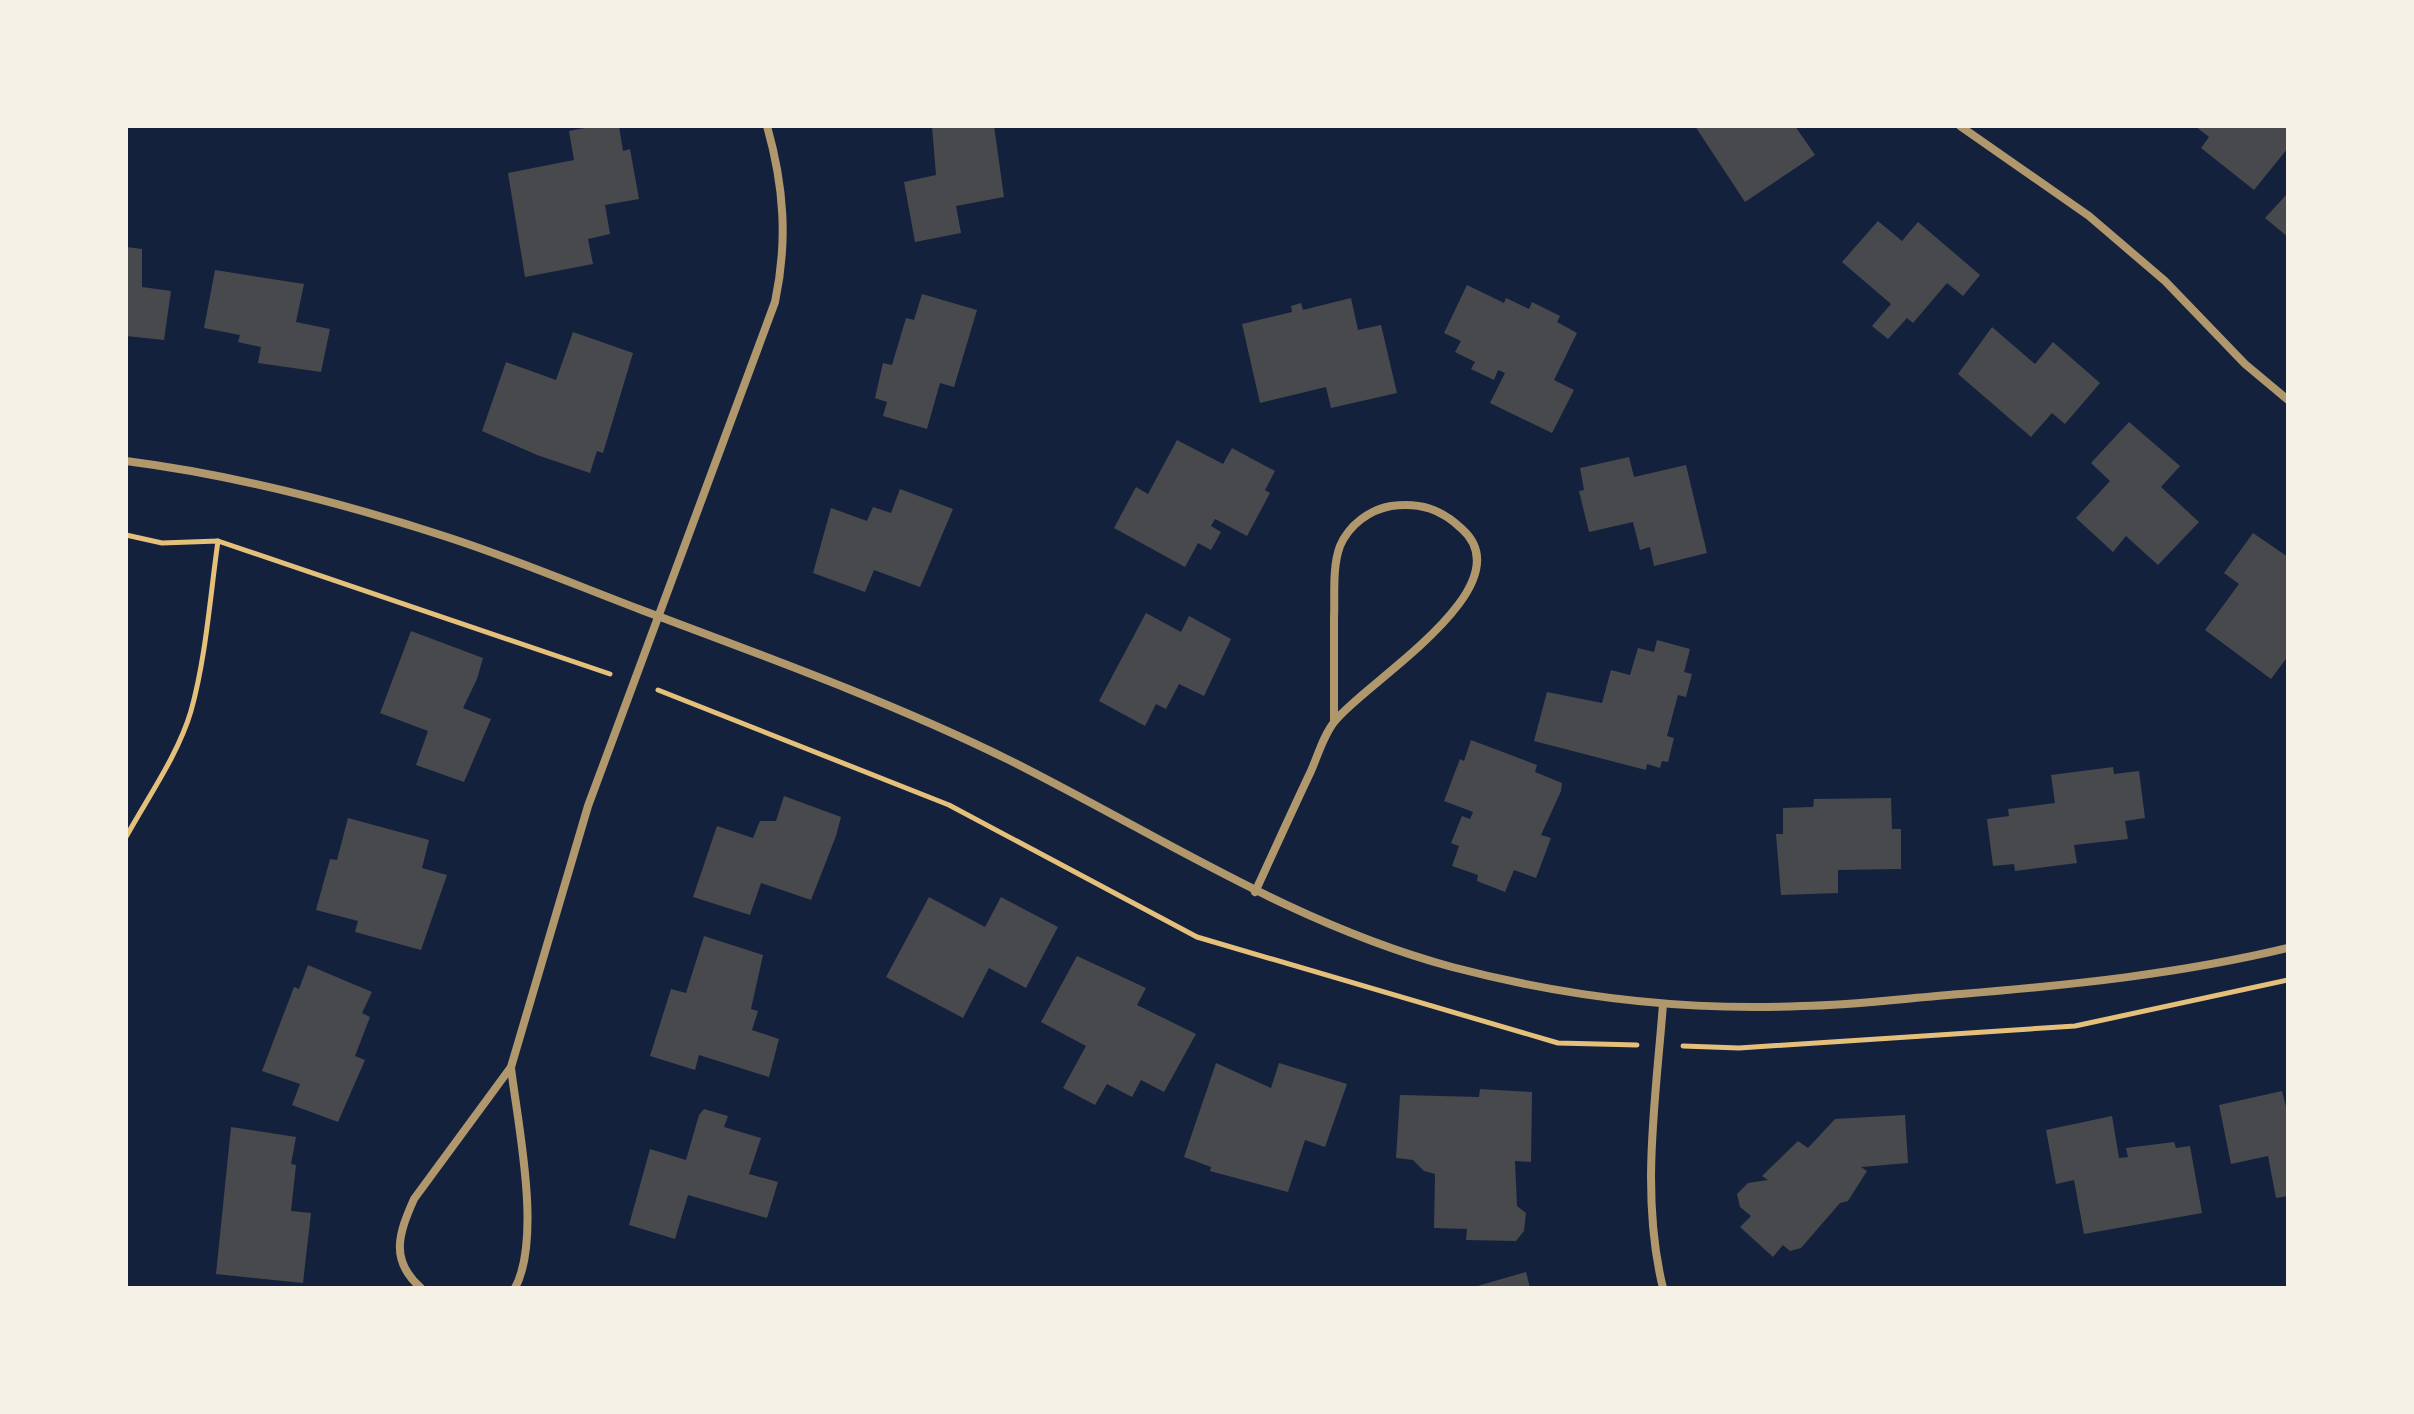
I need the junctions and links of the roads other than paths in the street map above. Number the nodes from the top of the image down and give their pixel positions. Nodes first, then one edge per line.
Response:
1 (767, 126) edge
2 (1960, 126) edge
3 (2288, 400) edge
4 (126, 461) edge
5 (658, 616) junction
6 (1334, 721) junction
7 (1255, 892) junction
8 (2288, 948) edge
9 (1663, 1004) junction
10 (511, 1067) junction
11 (421, 1288) edge
12 (515, 1288) edge
13 (1663, 1288) edge

1 - 5 street
2 - 3 street
4 - 5 street
5 - 7 street
5 - 10 street
6 - 6 street
6 - 7 street
7 - 9 street
8 - 9 street
9 - 13 street
10 - 11 street
10 - 12 street

